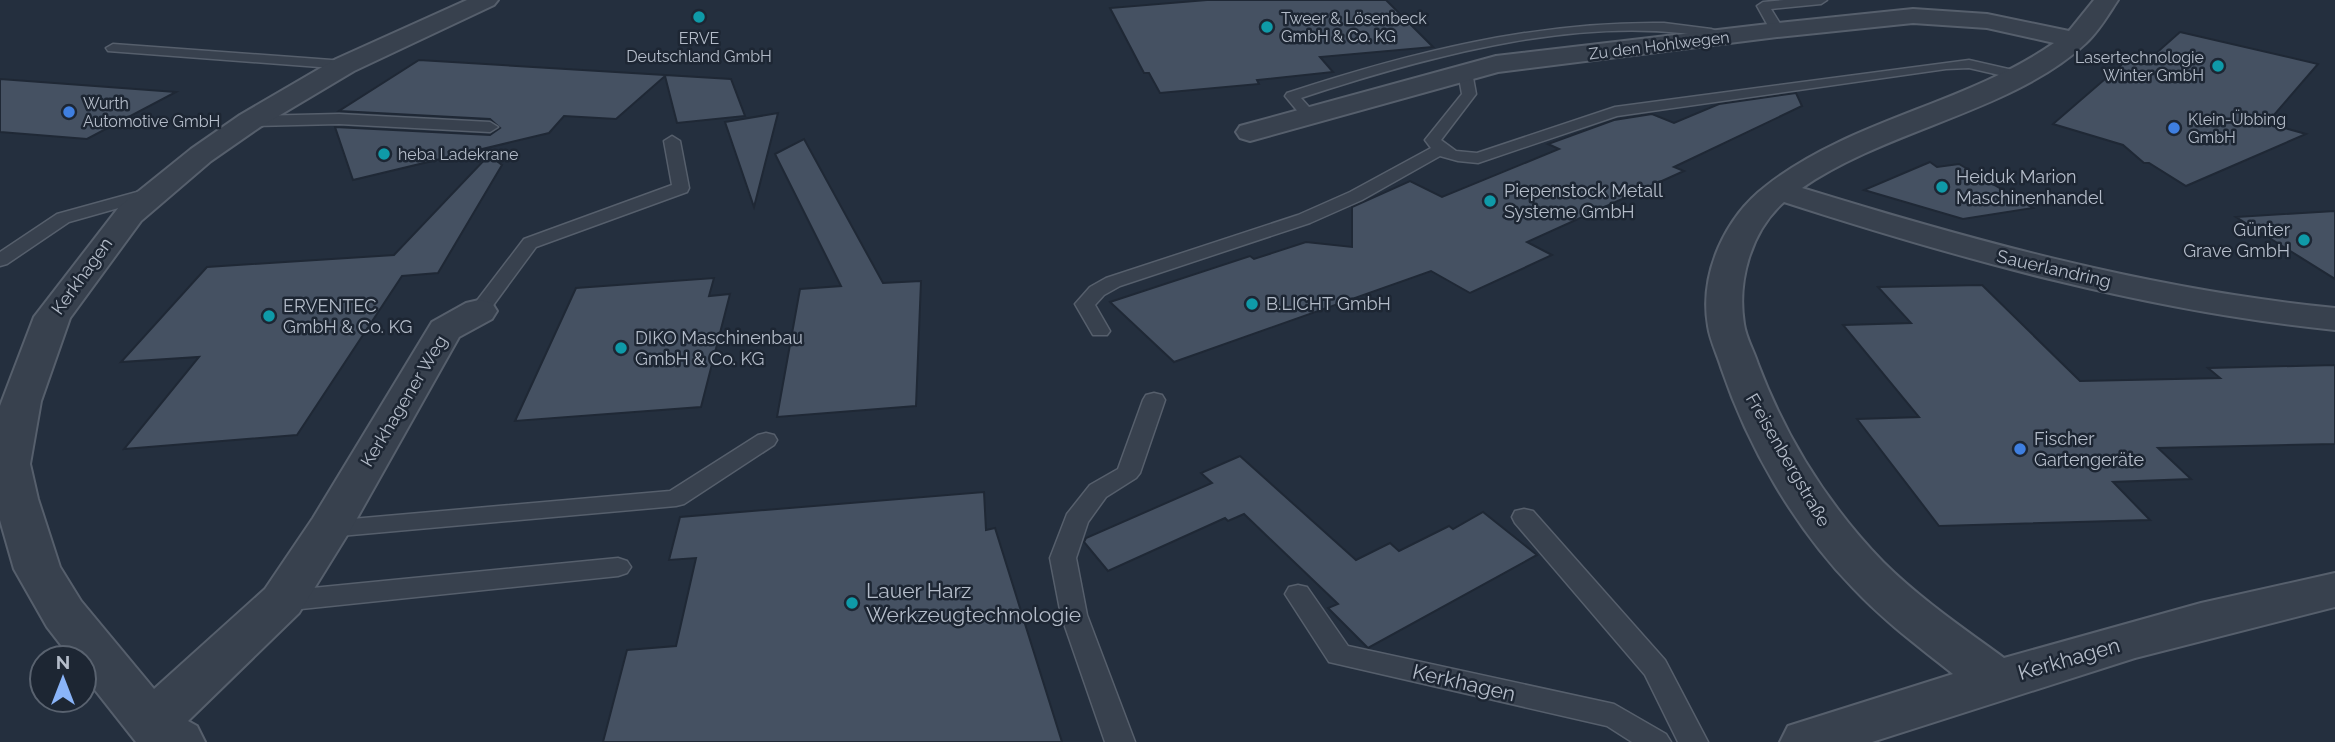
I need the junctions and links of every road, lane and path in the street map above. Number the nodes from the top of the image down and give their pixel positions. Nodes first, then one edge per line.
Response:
1 (486, 0) edge
2 (1821, 0) edge
3 (2106, 0) edge
4 (1777, 30) junction
5 (1728, 37) junction
6 (2075, 40) junction
7 (113, 48) dead end
8 (345, 65) junction
9 (1465, 72) junction
10 (2021, 76) junction
11 (1309, 116) junction
12 (250, 121) junction
13 (490, 127) dead end
14 (1250, 132) dead end
15 (672, 141) dead end
16 (1438, 150) junction
17 (1780, 191) junction
18 (155, 192) junction
19 (0, 260) edge
20 (479, 311) joint
21 (2335, 320) edge
22 (1100, 331) dead end
23 (1154, 400) dead end
24 (766, 440) dead end
25 (4, 465) edge
26 (1524, 517) dead end
27 (329, 529) junction
28 (618, 567) dead end
29 (2335, 590) edge
30 (1298, 594) dead end
31 (282, 601) junction
32 (1996, 680) junction
33 (165, 733) edge
34 (1120, 742) edge
35 (1656, 742) edge
36 (1693, 742) edge
37 (1807, 742) edge

1 - 8 street, Kerkhagen
2 - 4 lane
3 - 6 street, Freisenbergstraße
4 - 5 street, Zu den Hohlwegen
4 - 6 street, Zu den Hohlwegen
5 - 9 street, Zu den Hohlwegen
5 - 11 lane
6 - 10 street, Freisenbergstraße
7 - 8 lane
8 - 12 street, Kerkhagen
9 - 11 street, Zu den Hohlwegen
9 - 16 lane
10 - 16 lane
10 - 17 street, Freisenbergstraße
11 - 14 street, Zu den Hohlwegen
12 - 13 lane
12 - 18 street, Kerkhagen
15 - 20 lane, Kerkhagener Weg
16 - 22 lane
17 - 21 street, Sauerlandring
17 - 32 street, Freisenbergstraße
18 - 19 lane
18 - 25 street, Kerkhagen
20 - 27 street, Kerkhagener Weg
23 - 34 lane
24 - 27 lane
25 - 33 street, Kerkhagen
26 - 36 lane
27 - 31 street, Kerkhagener Weg
28 - 31 lane
29 - 32 street, Kerkhagen
30 - 35 lane, Kerkhagen
31 - 33 street, Kerkhagener Weg
32 - 37 street, Kerkhagen

